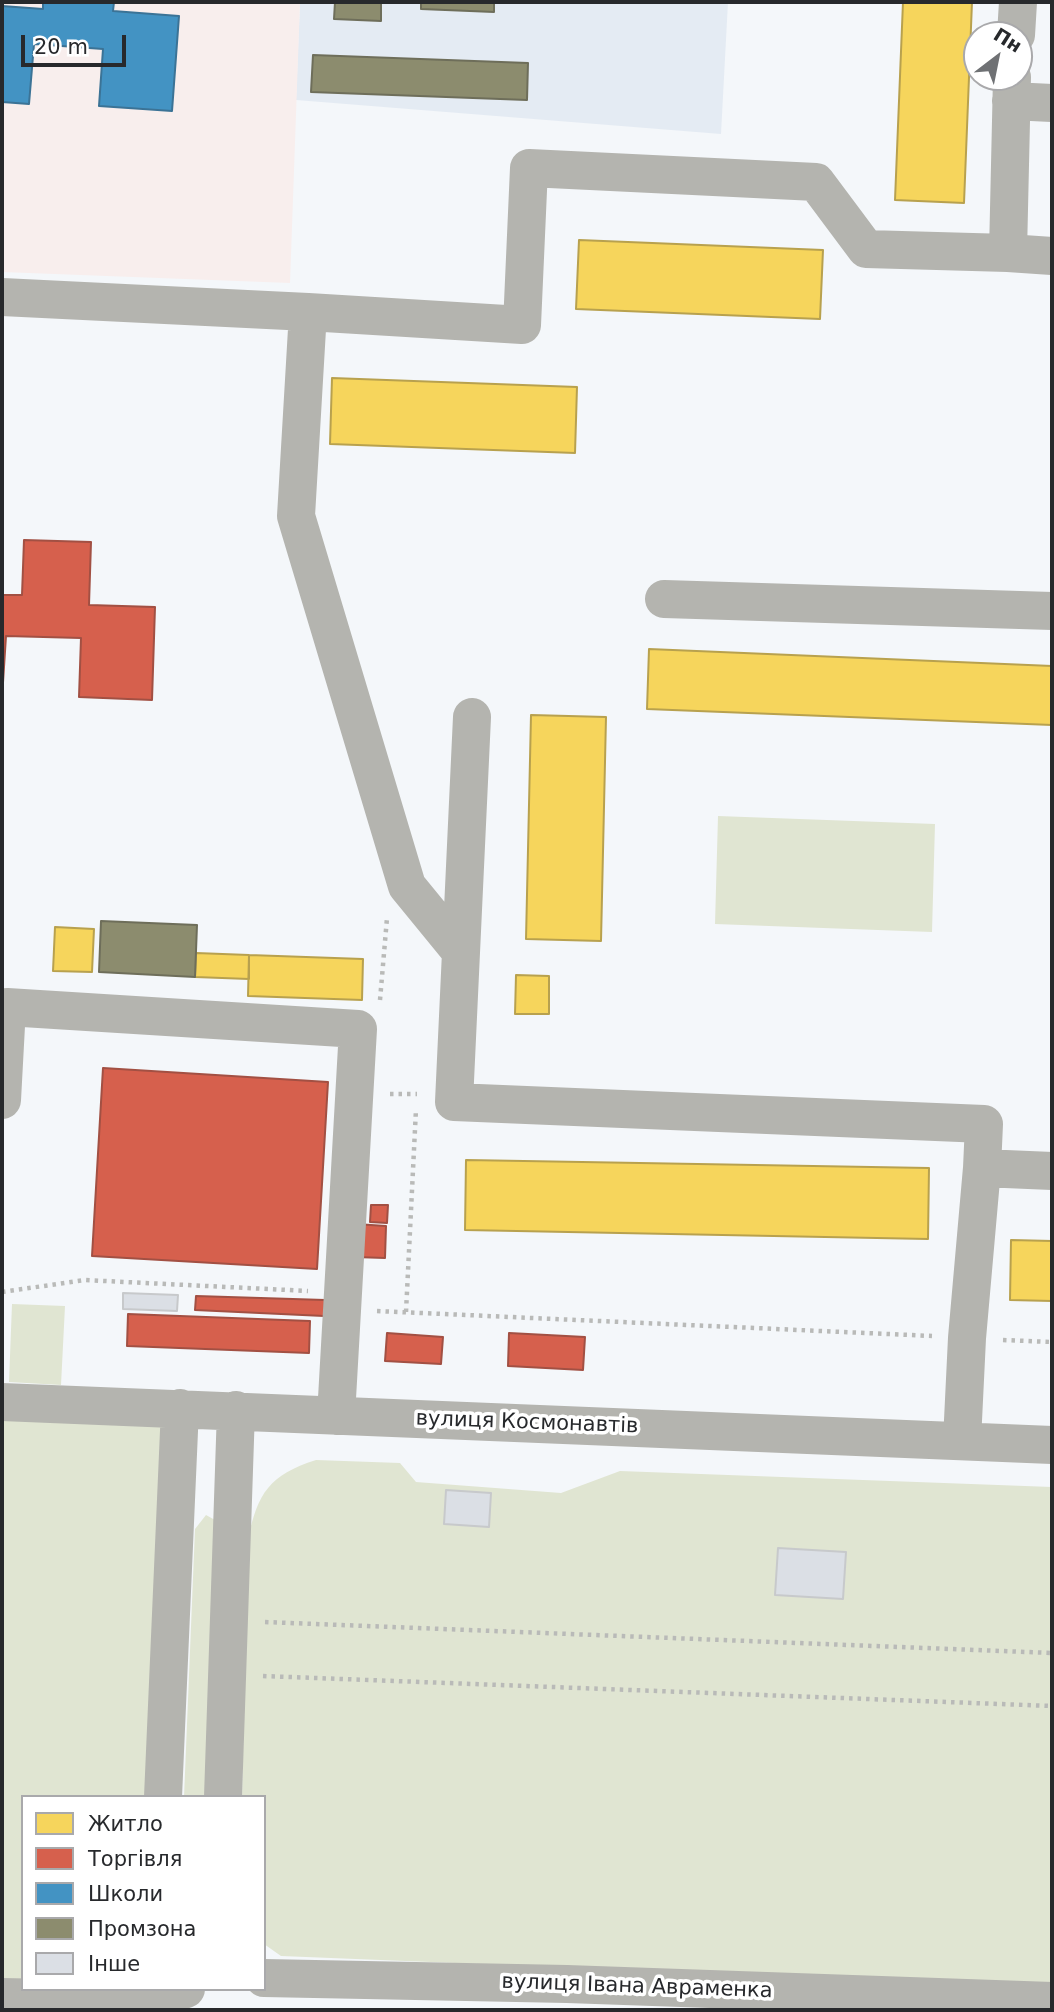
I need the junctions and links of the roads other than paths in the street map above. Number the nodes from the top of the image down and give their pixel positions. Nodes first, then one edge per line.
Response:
1 (1018, 2) edge
2 (1017, 21) edge
3 (1011, 91) edge
4 (1017, 91) edge
5 (1052, 103) edge
6 (1008, 253) junction
7 (1052, 256) edge
8 (2, 297) edge
9 (308, 312) junction
10 (664, 599) dead end
11 (1052, 611) edge
12 (472, 717) dead end
13 (461, 952) junction
14 (5, 1006) edge
15 (2, 1100) edge
16 (982, 1168) junction
17 (1052, 1171) edge
18 (2, 1402) edge
19 (180, 1408) junction
20 (236, 1410) junction
21 (336, 1416) junction
22 (962, 1441) junction
23 (1052, 1445) edge
24 (163, 1795) edge
25 (222, 1795) edge
26 (266, 1978) edge
27 (170, 1996) edge
28 (2, 1997) edge
29 (566, 1997) edge
30 (1052, 2001) edge

1 - 2 street
3 - 6 street
4 - 5 street
6 - 7 street
6 - 9 street
8 - 9 street
9 - 13 street
10 - 11 street
12 - 13 street
13 - 16 street
14 - 15 street
14 - 21 street
16 - 17 street
16 - 22 street
18 - 19 street, вулиця Космонавтів
19 - 20 street, вулиця Космонавтів
19 - 24 street
20 - 21 street, вулиця Космонавтів
20 - 25 street
21 - 22 street, вулиця Космонавтів
22 - 23 street, вулиця Космонавтів
26 - 29 street, вулиця Івана Авраменка
27 - 28 street
29 - 30 street, вулиця Івана Авраменка

